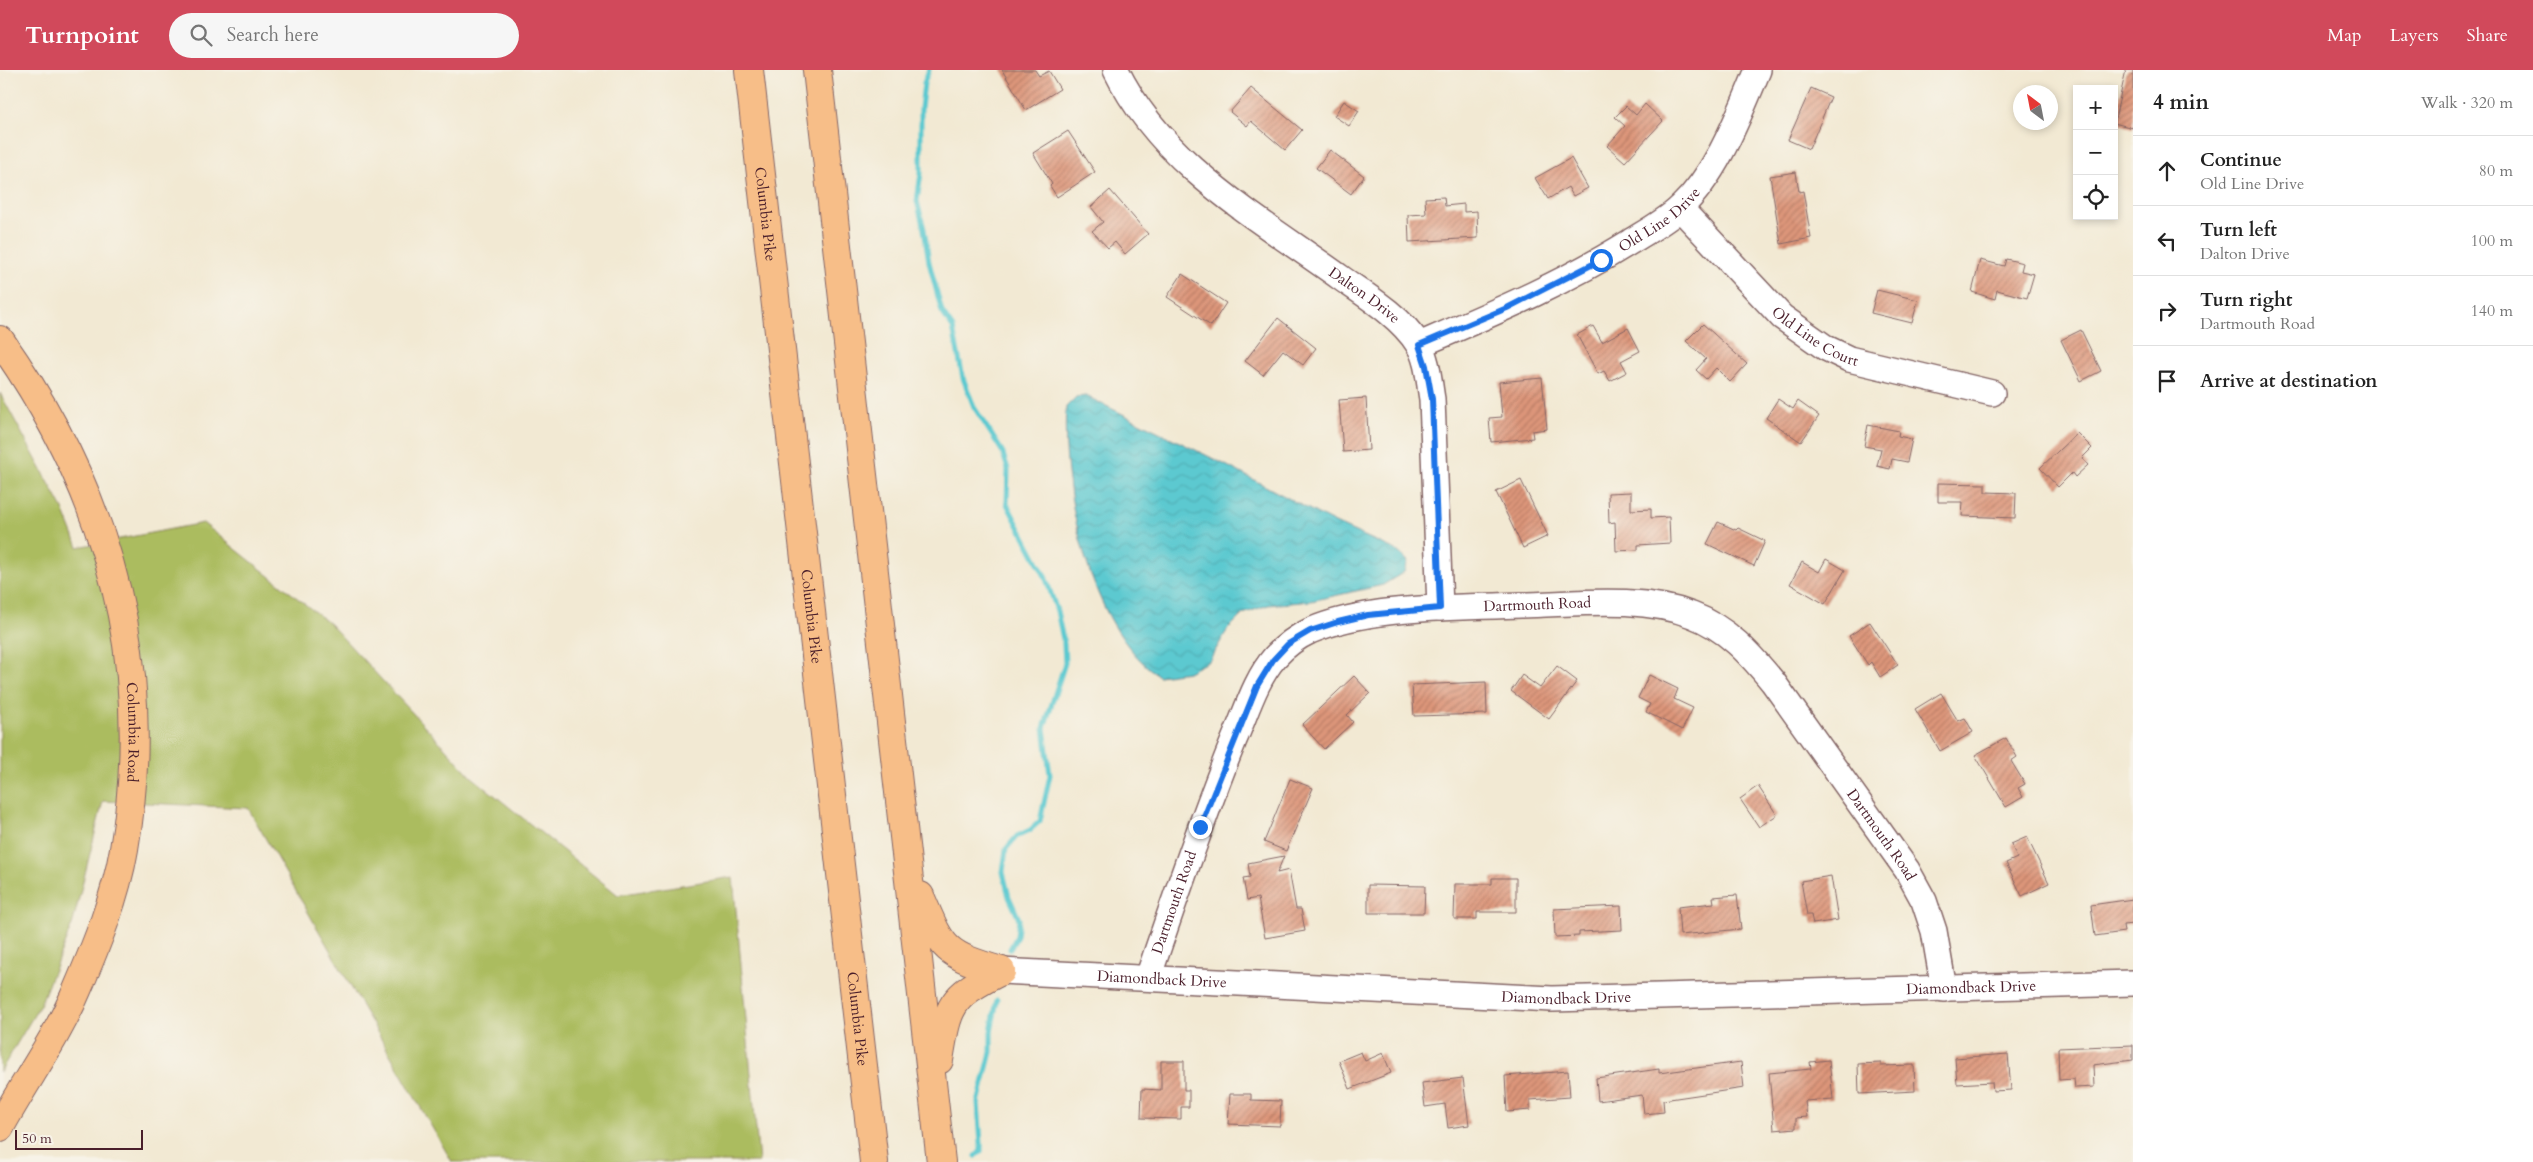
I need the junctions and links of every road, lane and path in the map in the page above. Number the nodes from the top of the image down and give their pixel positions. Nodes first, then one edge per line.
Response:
1 (741, 70) edge
2 (749, 70) edge
3 (816, 70) edge
4 (828, 70) edge
5 (1116, 70) edge
6 (1758, 70) edge
7 (760, 172) junction
8 (1680, 208) junction
9 (837, 252) junction
10 (0, 340) edge
11 (1419, 345) junction
12 (1992, 393) dead end
13 (1440, 608) junction
14 (909, 872) junction
15 (1001, 971) junction
16 (1148, 978) junction
17 (2133, 983) edge
18 (1944, 989) junction
19 (933, 1091) junction
20 (0, 1127) edge
21 (874, 1162) edge
22 (941, 1162) edge

1 - 7 main road
2 - 7 main road, Columbia Pike
3 - 9 main road
4 - 9 main road
5 - 11 street, Dalton Drive
6 - 8 street, Old Line Drive
7 - 21 main road, Columbia Pike
8 - 11 street, Old Line Drive
8 - 12 street, Old Line Court
9 - 14 main road
10 - 20 main road, Columbia Road
11 - 13 street, Dalton Drive
13 - 16 street, Dartmouth Road
13 - 18 street, Dartmouth Road
14 - 15 main road
14 - 19 main road
15 - 16 street, Diamondback Drive
15 - 19 main road
16 - 18 street, Diamondback Drive
17 - 18 street, Diamondback Drive
19 - 22 main road

